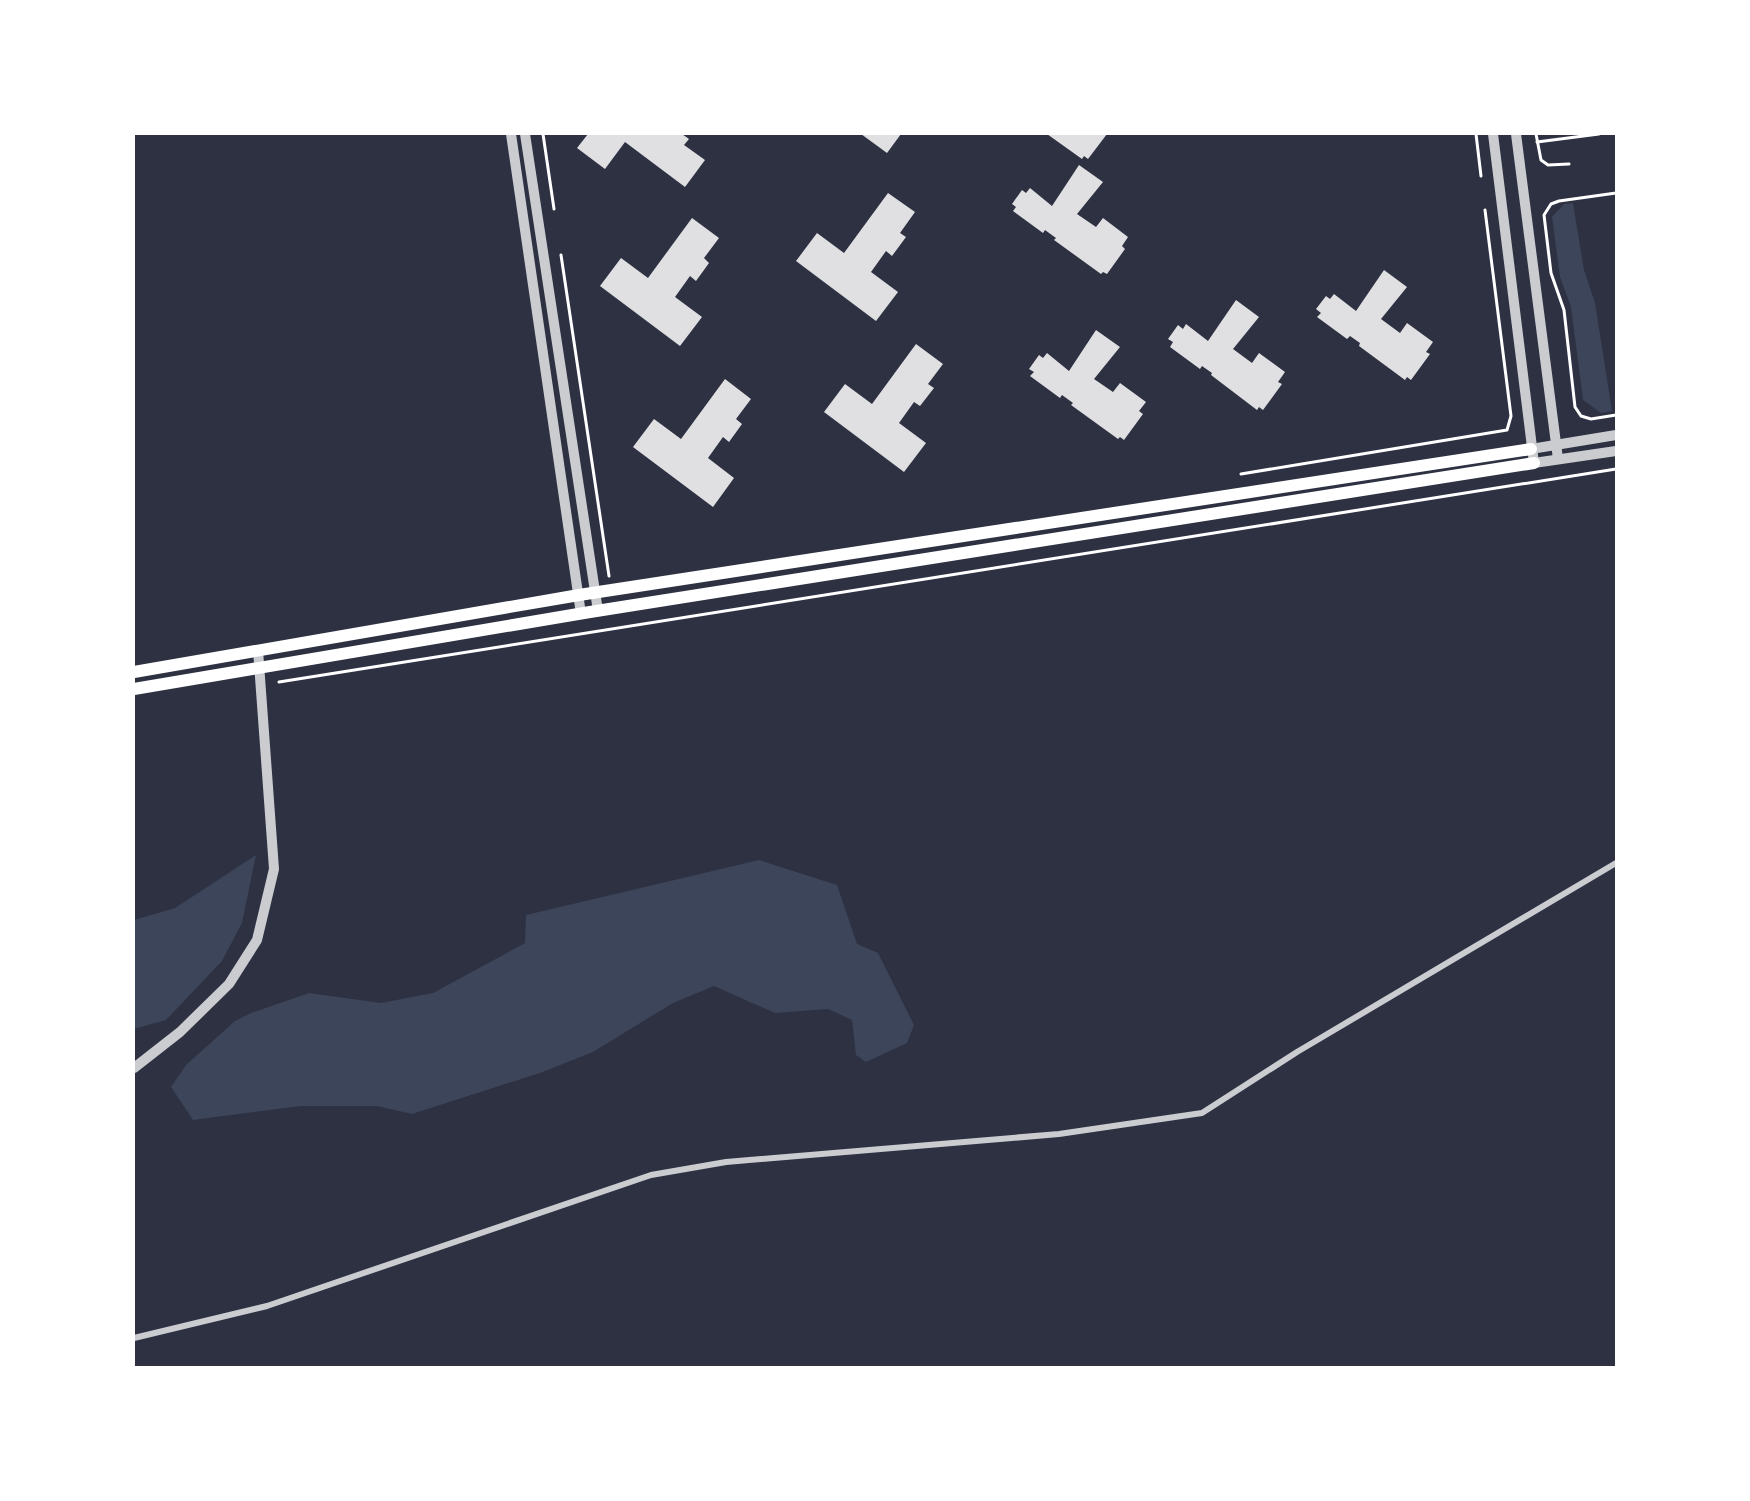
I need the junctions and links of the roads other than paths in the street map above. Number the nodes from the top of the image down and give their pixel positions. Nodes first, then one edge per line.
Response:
1 (511, 134) edge
2 (525, 134) edge
3 (1493, 134) edge
4 (1516, 134) edge
5 (1617, 435) edge
6 (1556, 445) junction
7 (1531, 449) junction
8 (1617, 451) edge
9 (1558, 459) junction
10 (1534, 463) junction
11 (596, 593) junction
12 (579, 595) junction
13 (598, 611) junction
14 (581, 614) junction
15 (258, 650) junction
16 (259, 668) junction
17 (134, 672) edge
18 (134, 689) edge
19 (1617, 863) edge
20 (134, 1068) edge
21 (134, 1338) edge

1 - 12 street
2 - 11 street
3 - 7 street
4 - 6 street
5 - 6 street
6 - 7 street
6 - 9 street
7 - 10 street
7 - 11 main road
8 - 9 street
9 - 10 street
10 - 13 main road
11 - 12 main road
11 - 13 street
12 - 14 street
12 - 15 main road
13 - 14 main road
14 - 16 main road
15 - 16 street
15 - 17 main road
16 - 18 main road
16 - 20 street
19 - 21 street

